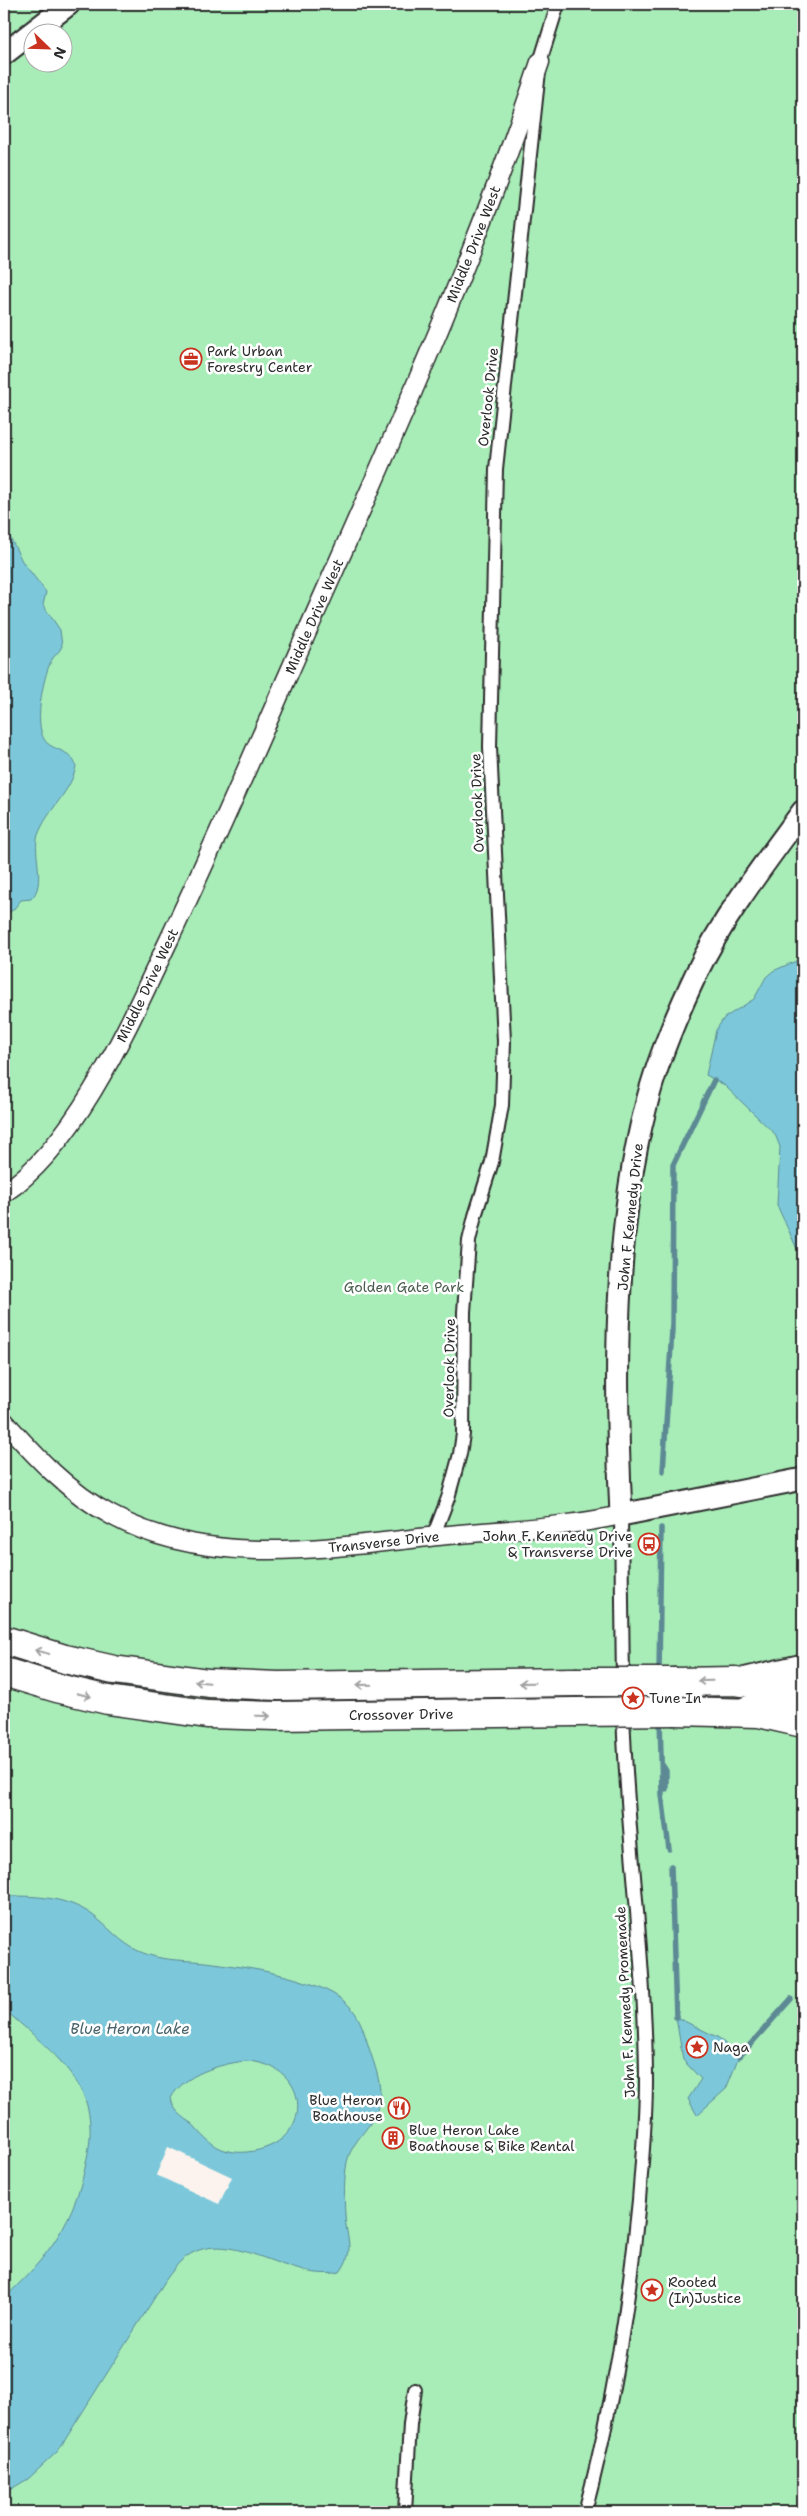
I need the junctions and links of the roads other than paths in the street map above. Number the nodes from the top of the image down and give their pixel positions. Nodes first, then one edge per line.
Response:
1 (69, 4) edge
2 (558, 4) edge
3 (4, 54) edge
4 (540, 62) junction
5 (803, 811) edge
6 (4, 1193) edge
7 (4, 1421) edge
8 (803, 1479) edge
9 (621, 1516) junction
10 (433, 1537) junction
11 (4, 1640) edge
12 (803, 1667) edge
13 (4, 1672) edge
14 (735, 1681) junction
15 (803, 1690) edge
16 (803, 1698) edge
17 (734, 1711) junction
18 (803, 1723) edge
19 (415, 2390) dead end
20 (405, 2512) edge
21 (585, 2512) edge

1 - 3 street
2 - 4 street, Middle Drive West
4 - 6 street, Middle Drive West
4 - 10 street, Overlook Drive
5 - 9 street, John F Kennedy Drive
7 - 10 street, Transverse Drive
8 - 9 street, Transverse Drive
9 - 10 street, Transverse Drive
9 - 21 street, John F. Kennedy Promenade
14 -> 11 highway, bridge
12 - 14 main road
13 -> 17 highway, Crossover Drive, bridge
14 - 15 highway
16 - 17 main road, Crossover Drive
17 - 18 highway
19 - 20 street

